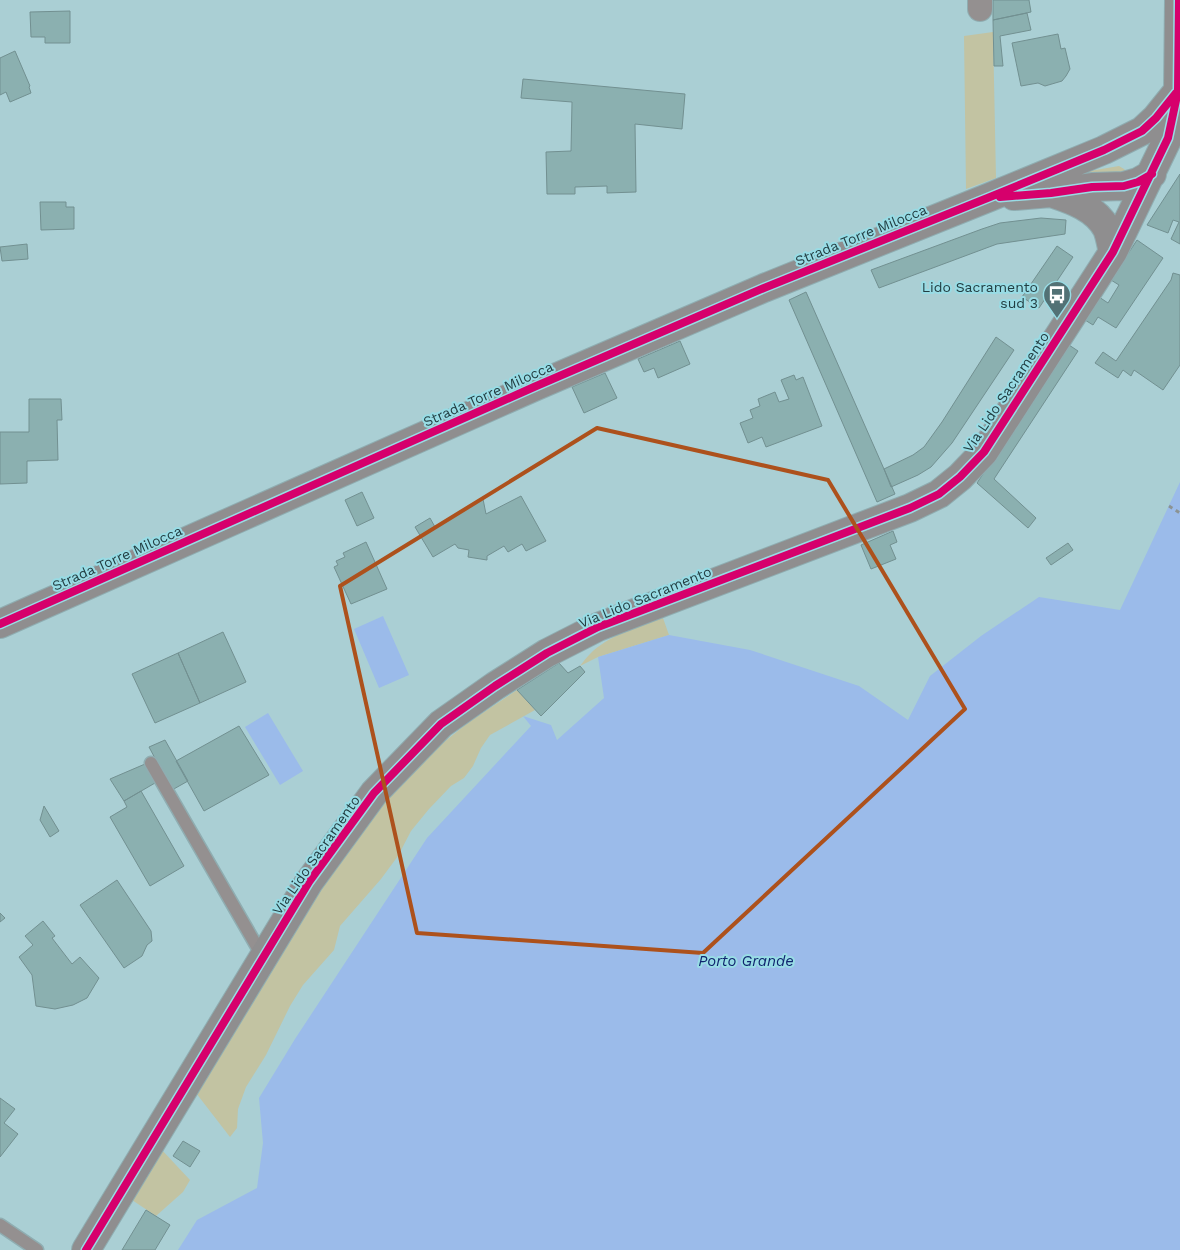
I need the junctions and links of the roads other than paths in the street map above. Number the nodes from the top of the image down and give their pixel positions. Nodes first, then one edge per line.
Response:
1 (1180, 0) edge
2 (1178, 91) junction
3 (1104, 150) junction
4 (1152, 174) junction
5 (1052, 193) junction
6 (990, 197) junction
7 (1113, 252) junction
8 (0, 624) edge
9 (151, 763) dead end
10 (263, 957) junction
11 (0, 1225) edge
12 (37, 1250) edge
13 (86, 1250) edge

1 - 2 street, Via Lido Sacramento
2 - 3 street, Strada Torre Milocca
2 - 4 street, Via Lido Sacramento
3 - 4 street
3 - 6 street, Strada Torre Milocca
4 - 5 street
4 - 7 street, Via Lido Sacramento
5 - 6 street
5 - 7 street
6 - 8 street, Strada Torre Milocca
7 - 10 street, Via Lido Sacramento
9 - 10 lane
10 - 13 street, Via Lido Sacramento
11 - 12 lane

